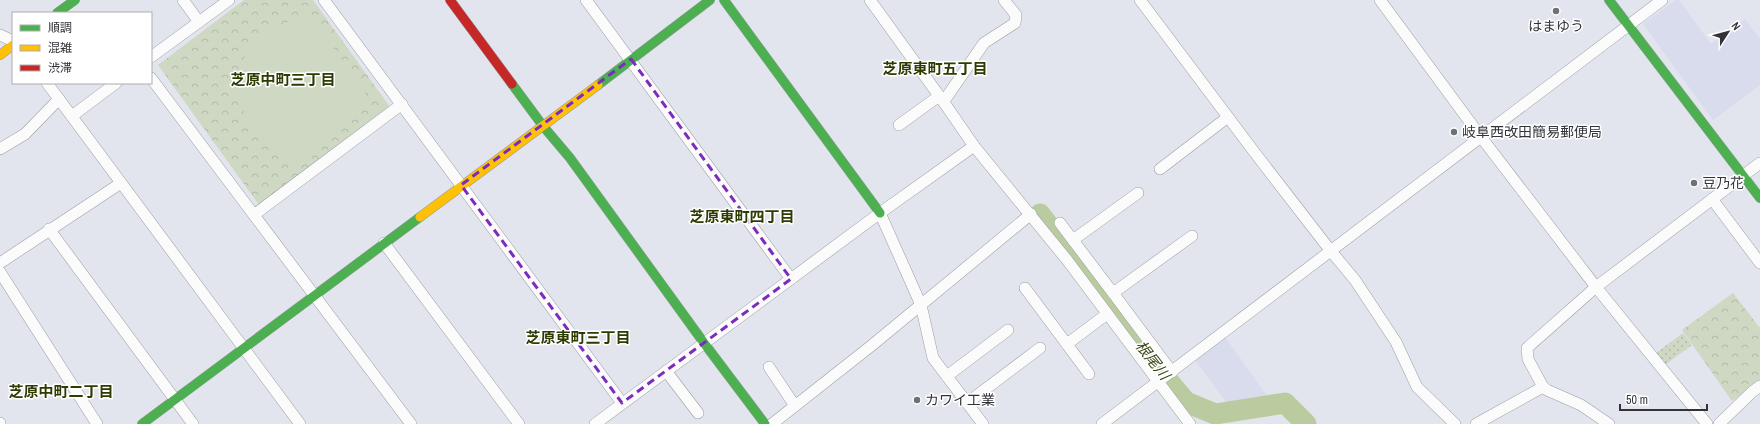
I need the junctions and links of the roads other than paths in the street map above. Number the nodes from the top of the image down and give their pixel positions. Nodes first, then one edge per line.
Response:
1 (75, 0) edge
2 (183, 0) edge
3 (229, 0) edge
4 (324, 0) edge
5 (450, 0) edge
6 (586, 0) edge
7 (710, 0) edge
8 (724, 0) edge
9 (870, 0) edge
10 (1004, 0) edge
11 (1140, 0) edge
12 (1380, 0) edge
13 (1609, 0) edge
14 (1662, 0) edge
15 (64, 11) edge
16 (200, 22) junction
17 (1629, 25) junction
18 (0, 35) edge
19 (12, 41) edge
20 (12, 46) edge
21 (0, 55) edge
22 (152, 56) edge
23 (631, 59) junction
24 (152, 79) edge
25 (48, 84) edge
26 (115, 84) edge
27 (940, 98) junction
28 (59, 99) junction
29 (402, 104) junction
30 (72, 116) junction
31 (1228, 117) junction
32 (899, 125) dead end
33 (544, 126) junction
34 (1481, 137) junction
35 (974, 146) junction
36 (0, 149) edge
37 (1760, 162) edge
38 (1160, 169) dead end
39 (1743, 175) junction
40 (121, 183) junction
41 (462, 185) junction
42 (1138, 193) dead end
43 (1712, 198) junction
44 (1760, 198) edge
45 (880, 212) junction
46 (255, 214) junction
47 (1031, 214) junction
48 (1060, 223) dead end
49 (49, 229) junction
50 (1192, 236) dead end
51 (1073, 240) junction
52 (384, 243) junction
53 (1330, 250) junction
54 (0, 263) edge
55 (1760, 263) edge
56 (0, 272) edge
57 (791, 279) junction
58 (1596, 287) junction
59 (1025, 288) dead end
60 (1113, 293) junction
61 (315, 295) junction
62 (921, 305) junction
63 (1107, 314) junction
64 (1008, 330) dead end
65 (704, 343) junction
66 (1067, 344) junction
67 (243, 348) junction
68 (1040, 348) dead end
69 (769, 368) dead end
70 (666, 371) junction
71 (1172, 372) junction
72 (1090, 374) dead end
73 (947, 376) junction
74 (1158, 383) junction
75 (1760, 386) edge
76 (1543, 387) junction
77 (175, 400) junction
78 (622, 403) junction
79 (967, 403) junction
80 (795, 406) junction
81 (698, 413) dead end
82 (97, 424) edge
83 (142, 424) edge
84 (193, 424) edge
85 (300, 424) edge
86 (411, 424) edge
87 (519, 424) edge
88 (595, 424) edge
89 (765, 424) edge
90 (772, 424) edge
91 (983, 424) edge
92 (1102, 424) edge
93 (1190, 424) edge
94 (1455, 424) edge
95 (1476, 424) edge
96 (1609, 424) edge
97 (1707, 424) edge
98 (1719, 424) edge

1 - 15 street
2 - 16 street
3 - 16 street
4 - 29 street
5 - 33 street
6 - 23 street
7 - 23 street
8 - 45 street
9 - 27 street
10 - 27 street
11 - 31 street
12 - 34 street
13 - 17 street
14 - 17 street
16 - 22 street
17 - 34 street
17 - 39 street
18 - 19 street
20 - 21 street
23 - 33 street
23 - 57 street
24 - 46 street
25 - 28 street
26 - 30 street
27 - 32 street
27 - 35 street
28 - 30 street
28 - 36 street
29 - 41 street
29 - 46 street
30 - 40 street
31 - 38 street
31 - 53 street
33 - 41 street
33 - 65 street
34 - 53 street
34 - 58 street
35 - 45 street
35 - 47 street
37 - 39 street
39 - 43 street
39 - 44 street
40 - 49 street
40 - 67 street
41 - 52 street
41 - 78 street
42 - 51 street
43 - 55 street
43 - 58 street
45 - 57 street
45 - 62 street
46 - 61 street
47 - 62 street
47 - 63 street
48 - 51 street
49 - 54 street
49 - 77 street
50 - 60 street
51 - 60 street
52 - 61 street
52 - 87 street
53 - 71 street
53 - 94 street
56 - 82 street
57 - 65 street
58 - 76 street
58 - 97 street
59 - 66 street
60 - 71 street
61 - 67 street
61 - 86 street
62 - 73 street
62 - 80 street
63 - 66 street
63 - 74 street
64 - 73 street
65 - 70 street
65 - 89 street
66 - 72 street
67 - 77 street
67 - 85 street
68 - 79 street
69 - 80 street
70 - 78 street
70 - 81 street
71 - 74 street
73 - 79 street
74 - 92 street
74 - 93 street
75 - 98 street
76 - 95 street
76 - 96 street
77 - 83 street
77 - 84 street
78 - 88 street
79 - 91 street
80 - 90 street

